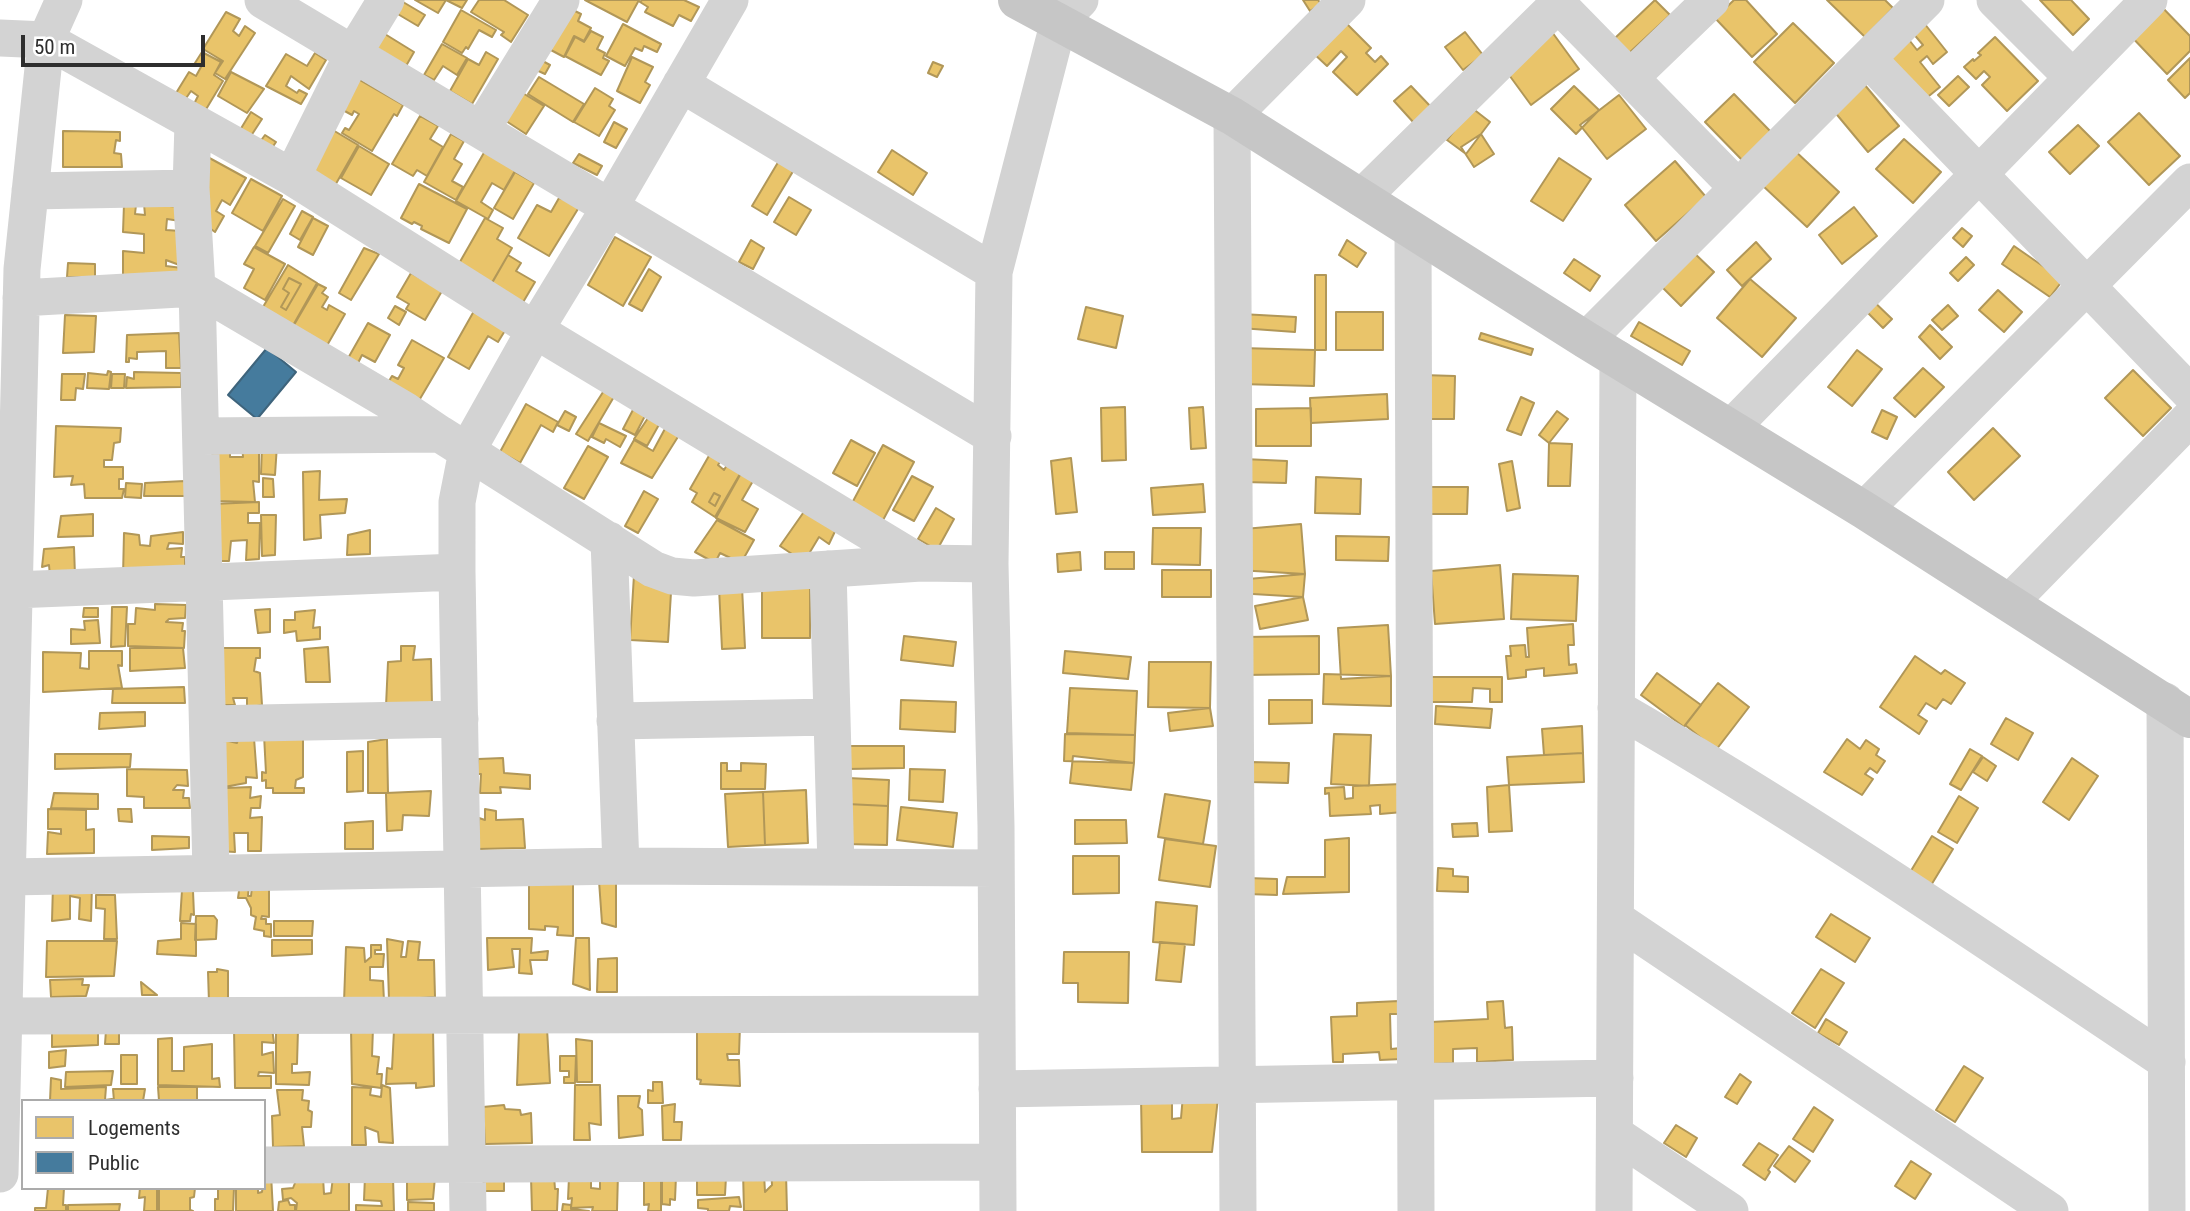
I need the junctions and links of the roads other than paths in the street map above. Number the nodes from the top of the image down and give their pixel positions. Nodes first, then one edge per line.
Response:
1 (64, 0) edge
2 (263, 0) edge
3 (386, 0) edge
4 (561, 0) edge
5 (730, 0) edge
6 (1017, 0) edge
7 (1347, 0) edge
8 (1711, 0) edge
9 (1926, 0) edge
10 (1995, 0) edge
11 (2149, 0) edge
12 (1556, 2) edge
13 (1069, 11) edge
14 (0, 38) edge
15 (46, 40) junction
16 (353, 54) junction
17 (1868, 58) junction
18 (2073, 78) junction
19 (1630, 79) junction
20 (681, 84) junction
21 (1232, 116) junction
22 (192, 123) junction
23 (481, 130) junction
24 (1979, 174) junction
25 (292, 177) junction
26 (2190, 182) edge
27 (191, 188) junction
28 (1738, 188) junction
29 (30, 191) junction
30 (1361, 198) junction
31 (610, 207) junction
32 (1413, 232) junction
33 (994, 272) junction
34 (14, 279) edge
35 (2087, 285) junction
36 (197, 288) junction
37 (535, 330) junction
38 (1602, 349) junction
39 (2190, 393) edge
40 (2190, 418) edge
41 (1731, 428) junction
42 (201, 436) junction
43 (993, 436) junction
44 (454, 443) junction
45 (1864, 510) junction
46 (8, 526) edge
47 (609, 540) junction
48 (921, 563) junction
49 (990, 564) junction
50 (828, 569) junction
51 (457, 572) junction
52 (204, 582) junction
53 (15, 590) junction
54 (2010, 602) junction
55 (1616, 708) junction
56 (2178, 710) edge
57 (832, 717) junction
58 (460, 719) junction
59 (615, 721) junction
60 (208, 724) junction
61 (6, 737) edge
62 (621, 866) junction
63 (462, 867) junction
64 (836, 867) junction
65 (996, 867) junction
66 (211, 873) junction
67 (8, 877) junction
68 (1616, 919) junction
69 (3, 953) edge
70 (997, 1014) junction
71 (465, 1015) junction
72 (5, 1016) junction
73 (2174, 1045) edge
74 (1615, 1078) junction
75 (1415, 1082) junction
76 (1237, 1085) junction
77 (997, 1089) junction
78 (1615, 1134) junction
79 (997, 1162) junction
80 (468, 1164) junction
81 (266, 1165) edge
82 (8, 1168) edge
83 (468, 1211) edge
84 (998, 1211) edge
85 (1238, 1211) edge
86 (1416, 1211) edge
87 (1615, 1211) edge
88 (1730, 1211) edge
89 (2050, 1211) edge
90 (2167, 1211) edge

1 - 15 street
2 - 16 street
3 - 16 street
4 - 23 street
5 - 20 street
6 - 13 main road
7 - 21 street
8 - 19 street
9 - 17 street
10 - 18 street
11 - 18 street
12 - 19 street
12 - 30 street
13 - 21 main road
13 - 33 street
14 - 15 street
15 - 22 street
15 - 29 street
16 - 23 street
16 - 25 street
17 - 24 street
17 - 28 street
18 - 24 street
19 - 28 street
20 - 31 street
20 - 33 street
21 - 30 main road
21 - 76 street
22 - 25 street
22 - 27 street
23 - 31 street
24 - 35 street
24 - 41 street
25 - 37 street
26 - 35 street
27 - 29 street
27 - 36 street
28 - 38 street
29 - 34 street
30 - 32 main road
31 - 37 street
31 - 43 street
32 - 38 main road
32 - 75 street
33 - 43 street
34 - 36 street
34 - 46 street
35 - 39 street
35 - 45 street
36 - 42 street
36 - 44 street
37 - 44 street
37 - 48 street
38 - 41 main road
38 - 55 street
40 - 54 street
41 - 45 main road
42 - 44 street
42 - 52 street
43 - 49 street
44 - 47 street
44 - 51 street
45 - 54 main road
46 - 53 street
47 - 50 street
47 - 59 street
48 - 49 street
48 - 50 street
49 - 65 street
50 - 57 street
51 - 52 street
51 - 58 street
52 - 53 street
52 - 60 street
53 - 61 street
54 - 56 main road
55 - 68 street
55 - 73 street
56 - 73 street
57 - 59 street
57 - 64 street
58 - 60 street
58 - 63 street
59 - 62 street
60 - 66 street
61 - 67 street
62 - 63 street
62 - 64 street
63 - 66 street
63 - 71 street
64 - 65 street
65 - 70 street
66 - 67 street
67 - 69 street
68 - 74 street
68 - 89 street
69 - 72 street
70 - 71 street
70 - 77 street
71 - 72 street
71 - 80 street
72 - 82 street
73 - 90 street
74 - 75 street
74 - 78 street
75 - 76 street
75 - 86 street
76 - 77 street
76 - 85 street
77 - 79 street
78 - 87 street
78 - 88 street
79 - 80 street
79 - 84 street
80 - 81 street
80 - 83 street

